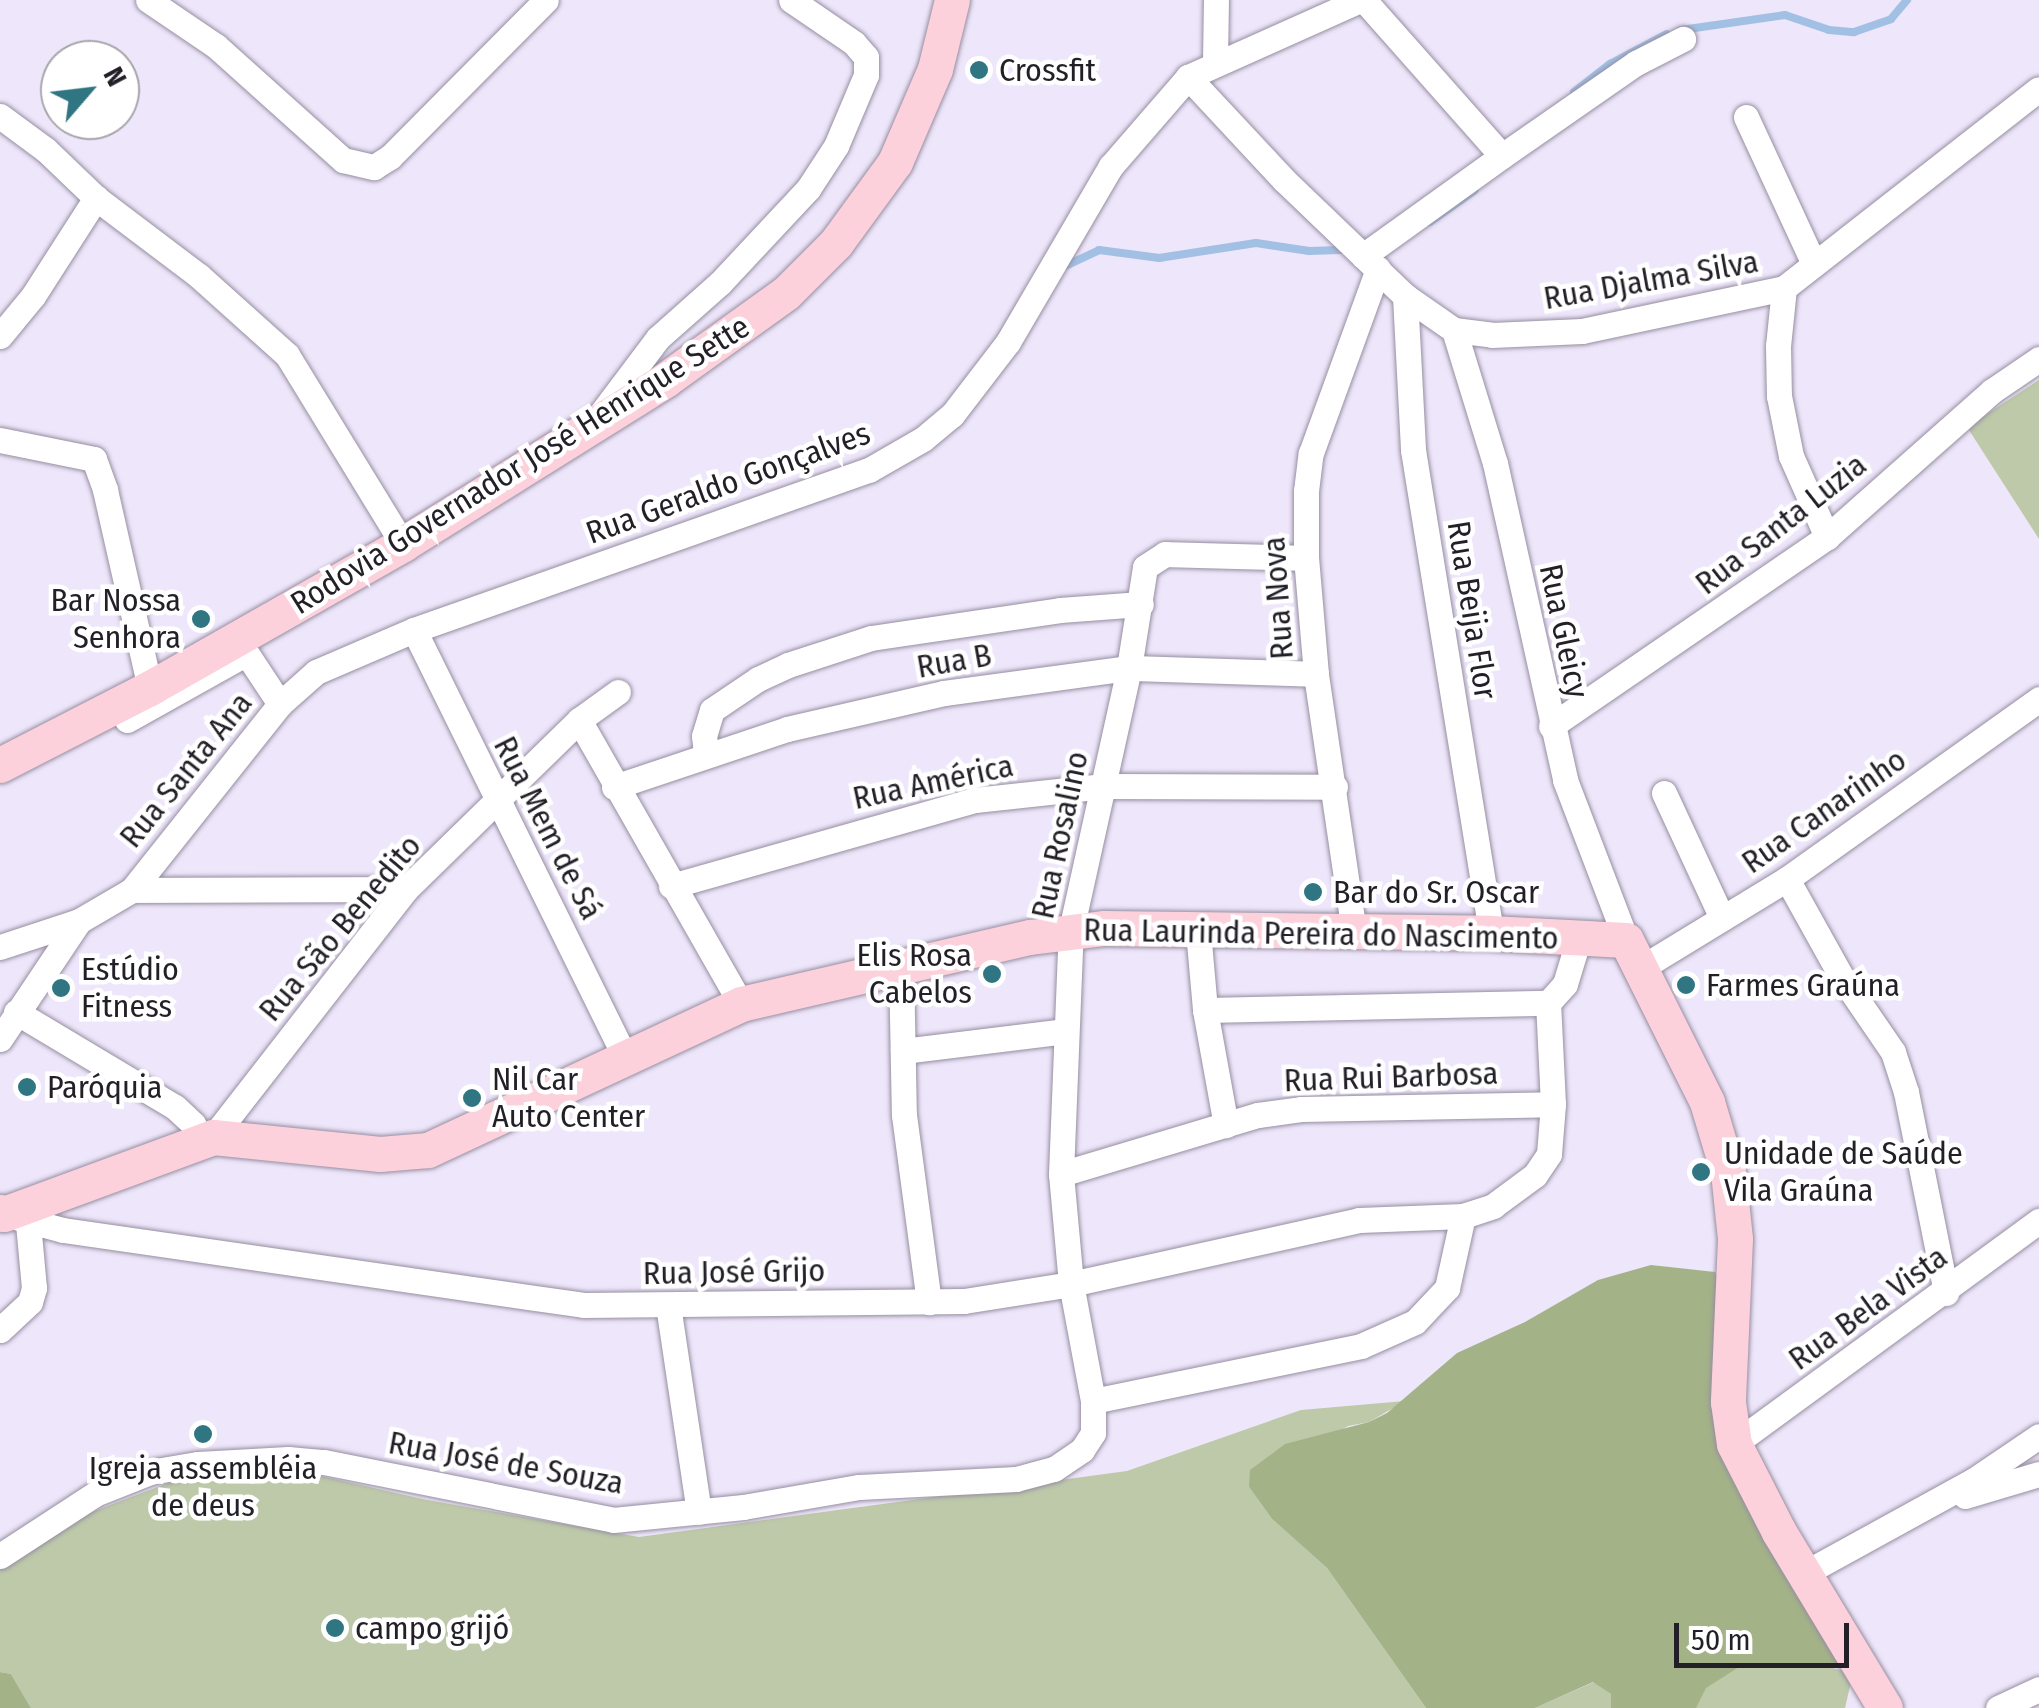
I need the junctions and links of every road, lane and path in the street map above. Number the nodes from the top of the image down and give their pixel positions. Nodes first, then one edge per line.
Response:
1 (148, 0) edge
2 (546, 0) edge
3 (791, 0) edge
4 (952, 0) edge
5 (1216, 0) edge
6 (1362, 0) edge
7 (1683, 39) dead end
8 (1214, 62) junction
9 (1188, 77) junction
10 (2039, 89) edge
11 (0, 116) edge
12 (1746, 117) dead end
13 (1502, 156) junction
14 (96, 198) junction
15 (1370, 263) junction
16 (1814, 264) junction
17 (1784, 288) junction
18 (1404, 296) junction
19 (1454, 330) junction
20 (0, 336) edge
21 (2039, 359) edge
22 (592, 426) junction
23 (0, 440) edge
24 (1827, 537) junction
25 (403, 544) junction
26 (1306, 558) junction
27 (1140, 604) junction
28 (414, 630) junction
29 (238, 649) junction
30 (1129, 668) junction
31 (1316, 674) junction
32 (150, 688) junction
33 (618, 692) dead end
34 (2039, 699) edge
35 (280, 704) junction
36 (127, 720) dead end
37 (578, 720) junction
38 (1552, 726) junction
39 (706, 754) junction
40 (0, 764) edge
41 (614, 786) junction
42 (1104, 786) junction
43 (1334, 787) junction
44 (1664, 793) dead end
45 (497, 802) junction
46 (1787, 879) junction
47 (672, 886) junction
48 (406, 889) junction
49 (132, 890) junction
50 (1722, 918) junction
51 (80, 921) junction
52 (1070, 930) junction
53 (1198, 931) junction
54 (1354, 932) junction
55 (1491, 933) junction
56 (1579, 938) junction
57 (0, 947) edge
58 (1634, 954) junction
59 (901, 964) junction
60 (1548, 1003) junction
61 (741, 1004) junction
62 (1205, 1010) junction
63 (16, 1012) junction
64 (1066, 1031) junction
65 (0, 1039) edge
66 (903, 1052) junction
67 (624, 1055) junction
68 (1553, 1104) junction
69 (1226, 1125) junction
70 (205, 1139) junction
71 (1061, 1174) junction
72 (11, 1216) edge
73 (1463, 1216) junction
74 (2039, 1221) edge
75 (1071, 1284) junction
76 (1946, 1294) junction
77 (929, 1302) junction
78 (668, 1305) junction
79 (0, 1330) edge
80 (1093, 1401) junction
81 (2039, 1436) edge
82 (1734, 1444) junction
83 (2039, 1474) edge
84 (1926, 1507) junction
85 (699, 1512) junction
86 (0, 1556) edge
87 (1805, 1573) junction
88 (2039, 1689) edge
89 (1885, 1708) edge
90 (1998, 1708) edge

1 - 2 street
3 - 22 street
4 - 22 street, Rodovia Governador José Henrique Sette
5 - 8 street
6 - 8 street, Rua Geraldo Gonçalves
6 - 13 street
7 - 13 street
8 - 9 street, Rua Geraldo Gonçalves
9 - 15 street, Rua Djalma Silva
9 - 28 street, Rua Geraldo Gonçalves
10 - 16 street, Rua Djalma Silva
11 - 14 street
12 - 16 street
13 - 15 street
14 - 20 street
14 - 25 street
15 - 18 street, Rua Djalma Silva
15 - 26 street, Rua Nova
16 - 17 street, Rua Djalma Silva
17 - 19 street, Rua Djalma Silva
17 - 24 street
18 - 19 street, Rua Djalma Silva
18 - 55 street, Rua Beija Flor
19 - 38 street, Rua Gleicy
21 - 24 street, Rua Santa Luzia
22 - 25 street, Rodovia Governador José Henrique Sette
23 - 32 street
24 - 38 street, Rua Santa Luzia
25 - 29 street, Rodovia Governador José Henrique Sette
26 - 27 street, Rua Rosalino
26 - 31 street, Rua Nova
27 - 30 street, Rua Rosalino
27 - 39 street
28 - 35 street, Rua Geraldo Gonçalves
28 - 45 street, Rua Mem de Sá
29 - 32 street, Rodovia Governador José Henrique Sette
29 - 35 street, Rua Santa Ana
29 - 36 street
30 - 31 street, Rua B
30 - 39 street, Rua B
30 - 42 street, Rua Rosalino
31 - 43 street, Rua Nova
32 - 40 street, Rodovia Governador José Henrique Sette
33 - 37 street, Rua São Benedito
34 - 46 street, Rua Canarinho
35 - 49 street, Rua Santa Ana
37 - 41 street
37 - 45 street, Rua São Benedito
38 - 58 street, Rua Gleicy
39 - 41 street, Rua B
41 - 47 street
42 - 43 street, Rua América
42 - 47 street, Rua América
42 - 52 street, Rua Rosalino
43 - 54 street, Rua Nova
44 - 50 street
45 - 48 street, Rua São Benedito
45 - 67 street, Rua Mem de Sá
46 - 50 street, Rua Canarinho
46 - 76 street
47 - 61 street
48 - 49 street
48 - 70 street, Rua São Benedito
49 - 51 street, Rua Santa Ana
50 - 58 street, Rua Canarinho
51 - 57 street, Rua Santa Ana
51 - 63 street, Rua Santa Ana
52 - 53 street, Rua Laurinda Pereira do Nascimento
52 - 59 street, Rua Laurinda Pereira do Nascimento
52 - 64 street, Rua Rosalino
53 - 54 street, Rua Laurinda Pereira do Nascimento
53 - 62 street
54 - 55 street, Rua Laurinda Pereira do Nascimento
55 - 56 street, Rua Laurinda Pereira do Nascimento
56 - 58 street, Rua Laurinda Pereira do Nascimento
56 - 60 street
58 - 82 street
59 - 61 street, Rua Laurinda Pereira do Nascimento
59 - 66 street
60 - 62 street
60 - 68 street
61 - 67 street, Rua Laurinda Pereira do Nascimento
62 - 69 street
63 - 65 street, Rua Santa Ana
63 - 70 street
64 - 66 street
64 - 71 street, Rua Rosalino
66 - 77 street
67 - 70 street, Rua Laurinda Pereira do Nascimento
68 - 69 street, Rua Rui Barbosa
68 - 73 street
69 - 71 street, Rua Rui Barbosa
70 - 72 street, Rua Laurinda Pereira do Nascimento
71 - 75 street, Rua Rosalino
72 - 78 street, Rua José Grijo
72 - 79 street
73 - 75 street, Rua José Grijo
73 - 80 street
74 - 76 street, Rua Bela Vista
75 - 77 street, Rua José Grijo
75 - 80 street, Rua José de Souza
76 - 82 street, Rua Bela Vista
77 - 78 street, Rua José Grijo
78 - 85 street
80 - 85 street, Rua José de Souza
81 - 84 street
82 - 87 street
83 - 84 street
84 - 87 street
85 - 86 street, Rua José de Souza
87 - 89 street
88 - 90 street

